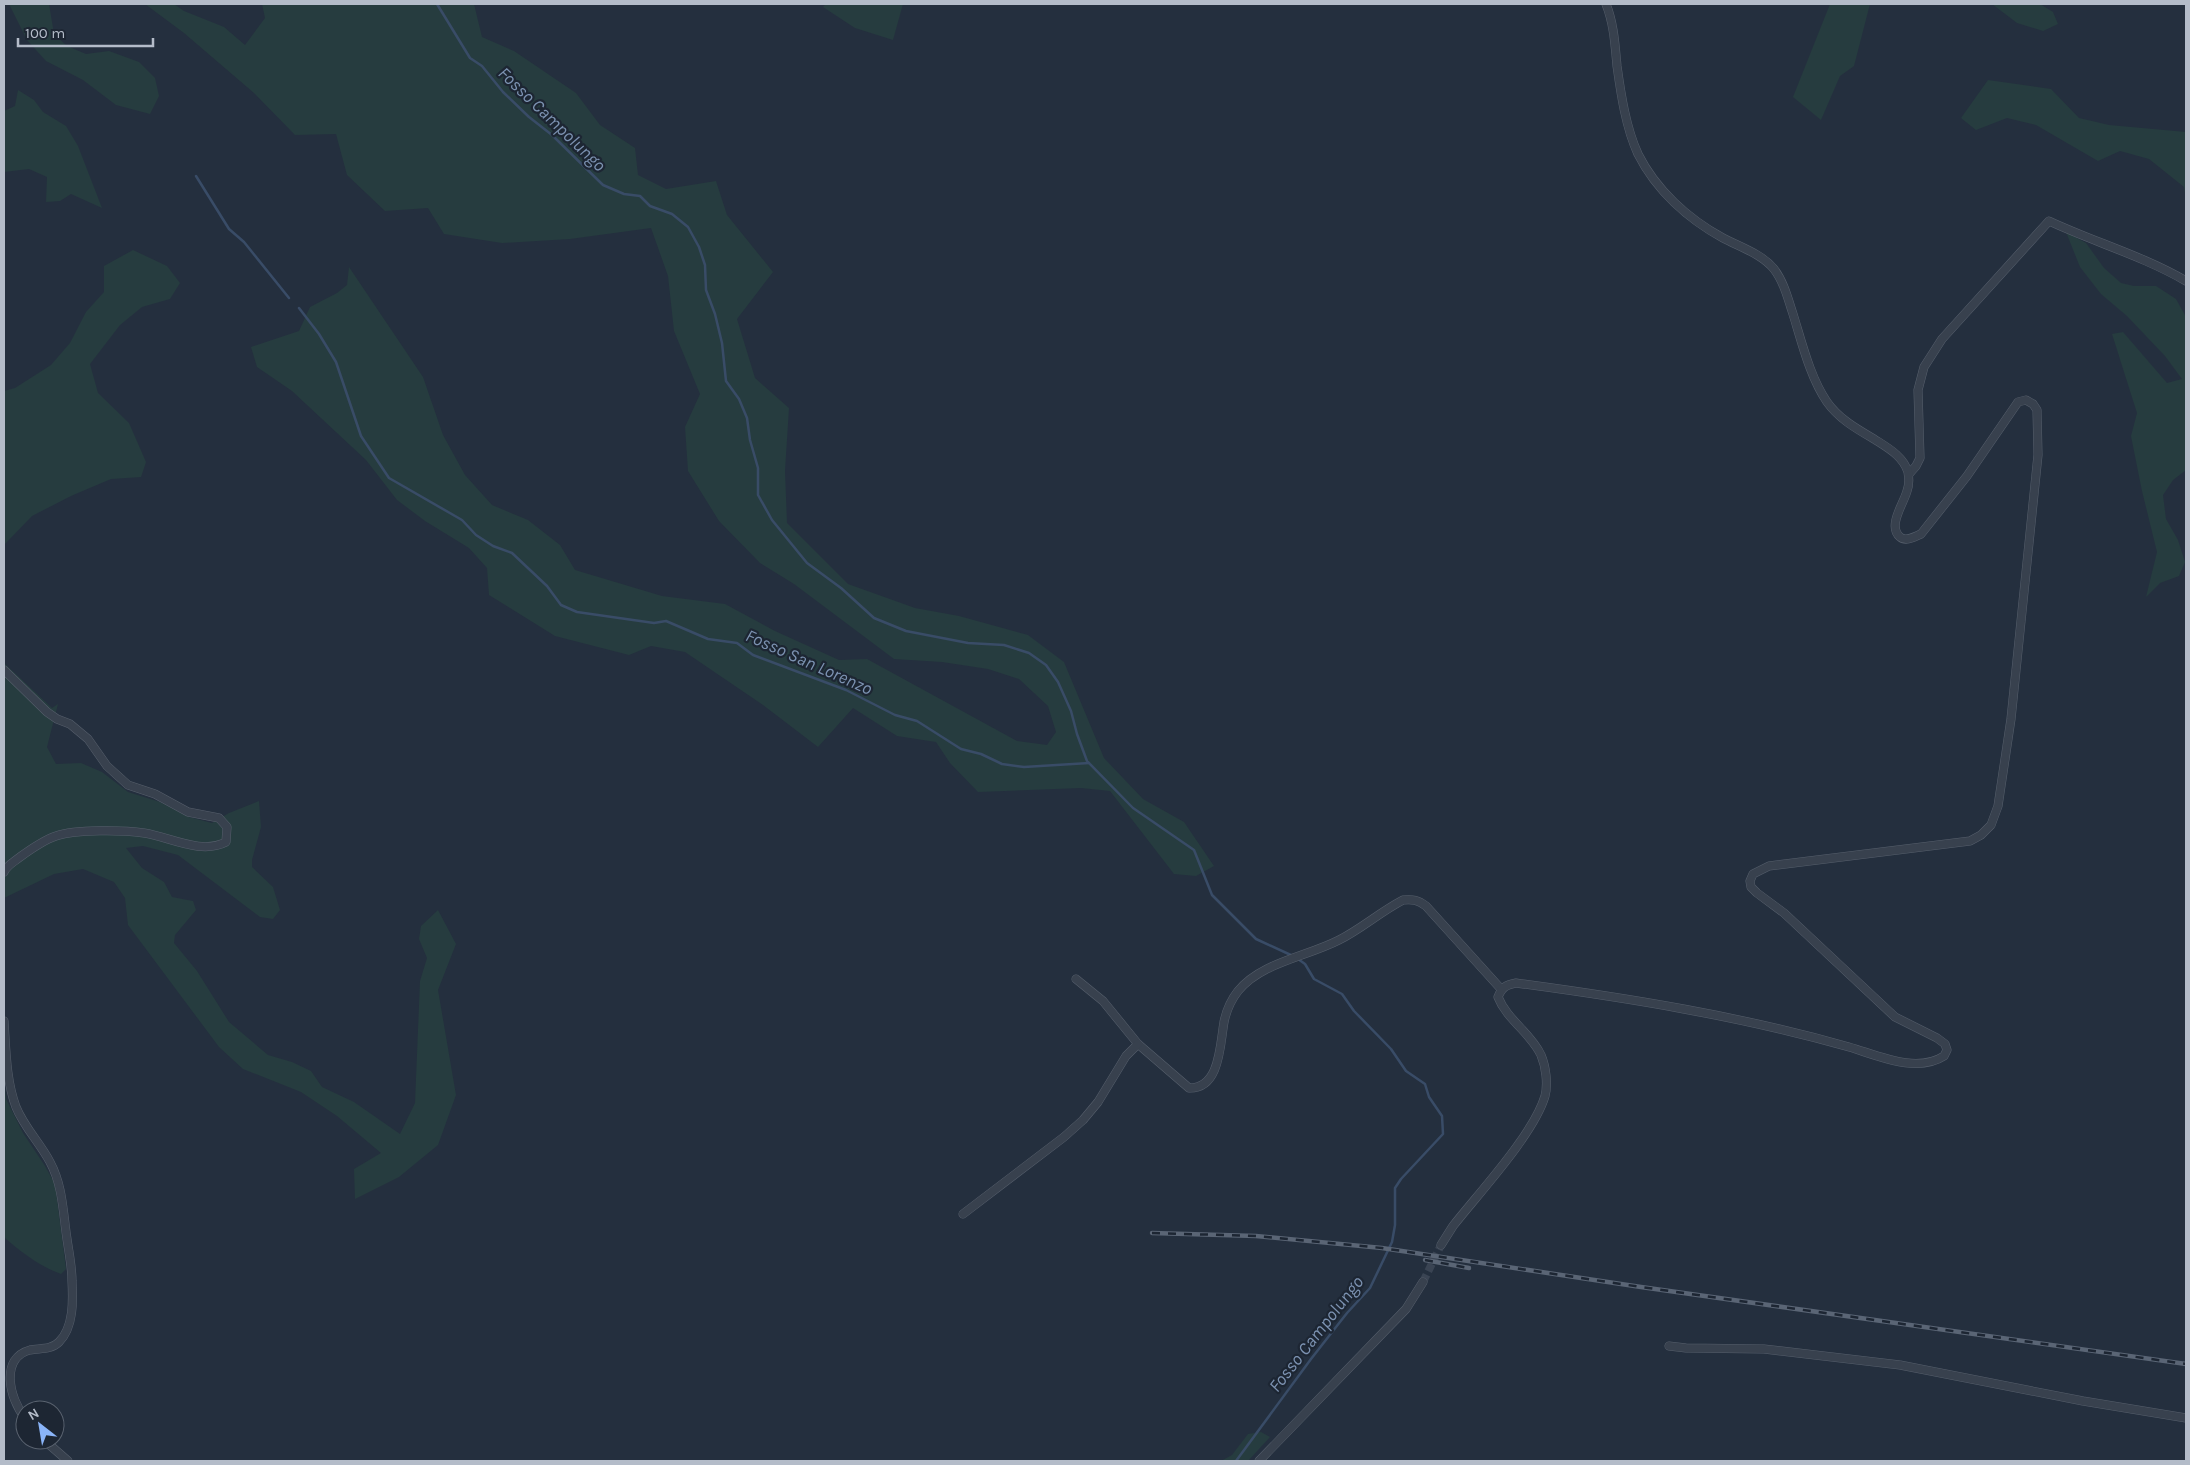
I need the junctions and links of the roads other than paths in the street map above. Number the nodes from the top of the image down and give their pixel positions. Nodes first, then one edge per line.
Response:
1 (1606, 4) edge
2 (2186, 281) edge
3 (1908, 474) junction
4 (4, 670) edge
5 (4, 872) edge
6 (1076, 979) dead end
7 (1501, 989) junction
8 (4, 1021) edge
9 (1138, 1044) junction
10 (963, 1214) dead end
11 (1441, 1245) tunnel mouth
12 (1423, 1282) tunnel mouth
13 (1669, 1346) dead end
14 (15, 1401) edge
15 (2186, 1418) edge
16 (55, 1450) edge
17 (68, 1461) edge
18 (1260, 1461) edge

1 - 3 street
2 - 3 street
3 - 7 street
4 - 5 street
6 - 9 street
7 - 9 street
7 - 11 street
8 - 14 street
9 - 10 street
12 - 18 street
13 - 15 street
16 - 17 street

